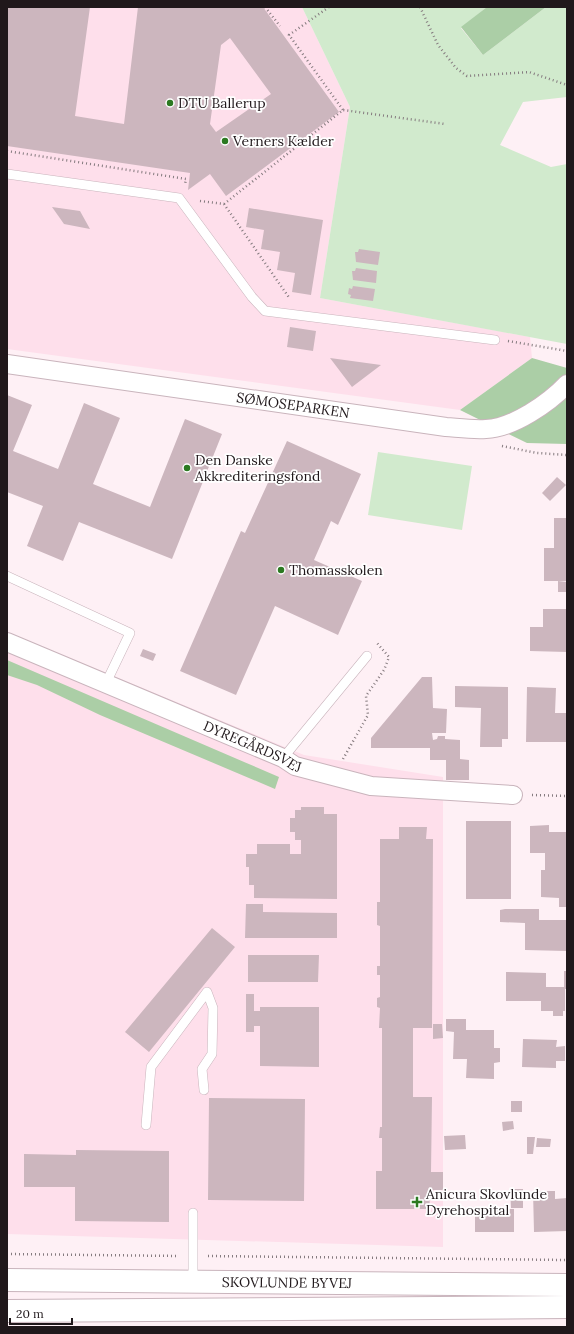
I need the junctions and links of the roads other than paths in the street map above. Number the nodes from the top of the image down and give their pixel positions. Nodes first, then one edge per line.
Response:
1 (7, 174) edge
2 (495, 340) road end
3 (7, 364) edge
4 (567, 384) edge
5 (7, 576) edge
6 (7, 642) edge
7 (367, 656) dead end
8 (106, 683) junction
9 (283, 758) junction
10 (513, 795) road end
11 (204, 1090) dead end
12 (146, 1125) dead end
13 (193, 1213) dead end
14 (7, 1280) edge
15 (193, 1282) junction
16 (567, 1284) edge
17 (567, 1307) edge
18 (7, 1311) edge

1 - 2 lane
3 - 4 street, SØMOSEPARKEN
5 - 8 lane
6 - 8 street, DYREGÅRDSVEJ
7 - 9 lane
8 - 9 street, DYREGÅRDSVEJ
9 - 10 street, DYREGÅRDSVEJ
11 - 12 lane
13 - 15 lane
14 - 15 main road, SKOVLUNDE BYVEJ
15 - 16 main road, SKOVLUNDE BYVEJ
17 - 18 main road, SKOVLUNDE BYVEJ

